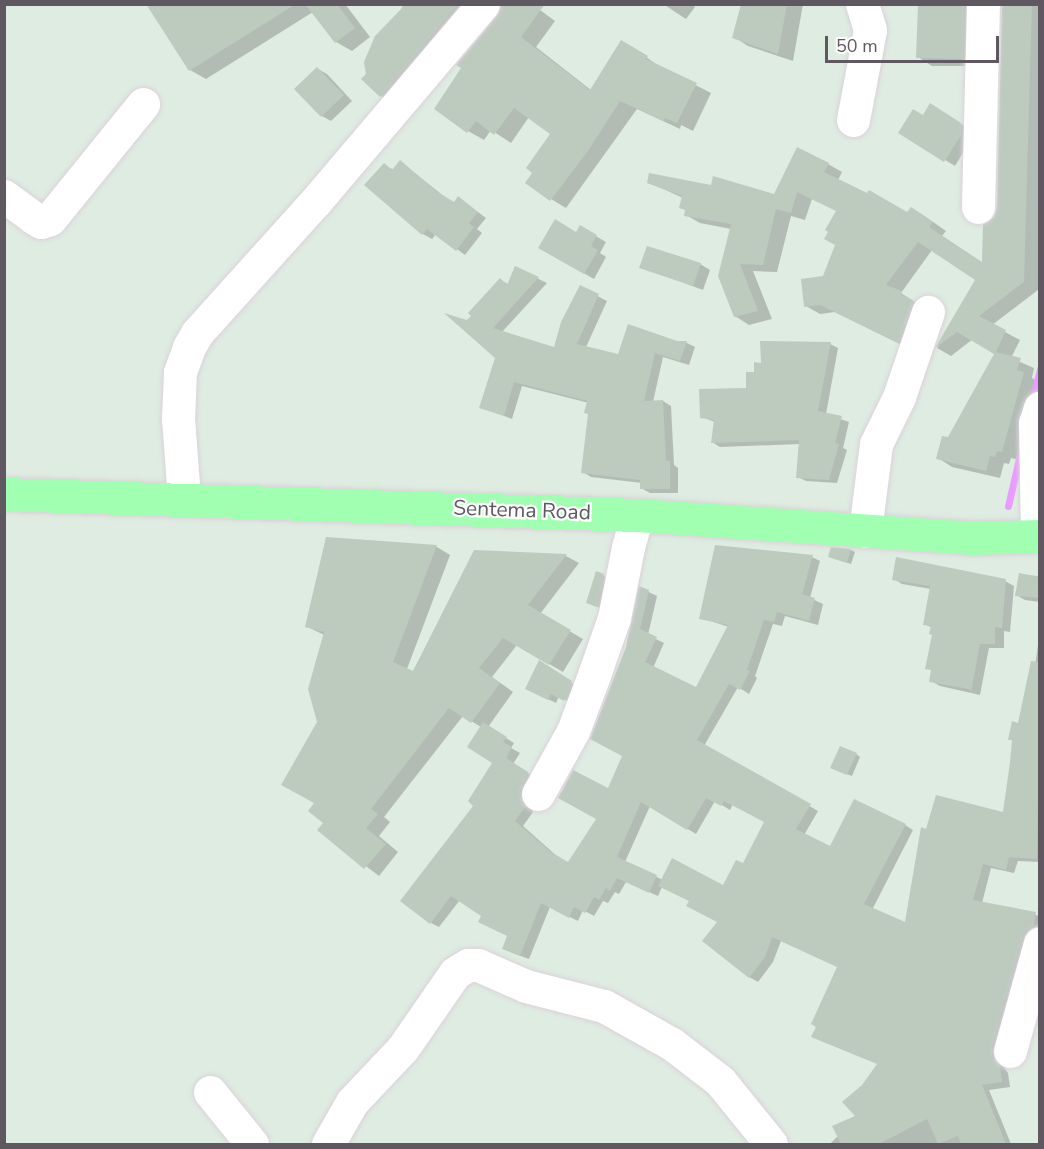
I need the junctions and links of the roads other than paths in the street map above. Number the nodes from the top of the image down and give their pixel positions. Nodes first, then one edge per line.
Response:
1 (483, 4) edge
2 (862, 4) edge
3 (983, 4) edge
4 (143, 104) dead end
5 (853, 120) dead end
6 (4, 196) edge
7 (978, 207) dead end
8 (928, 312) dead end
9 (1040, 408) edge
10 (4, 494) edge
11 (184, 498) junction
12 (638, 514) junction
13 (865, 531) junction
14 (1038, 536) edge
15 (538, 794) dead end
16 (1040, 943) edge
17 (1010, 1052) dead end
18 (210, 1092) dead end
19 (252, 1144) edge
20 (328, 1144) edge
21 (771, 1144) edge

1 - 11 street
2 - 5 street
3 - 7 street
4 - 6 street
8 - 13 street
9 - 14 street
10 - 11 main road, Sentema Road
11 - 12 main road, Sentema Road
12 - 13 main road, Sentema Road
12 - 15 street
13 - 14 main road, Sentema Road
16 - 17 street
18 - 19 street
20 - 21 street

